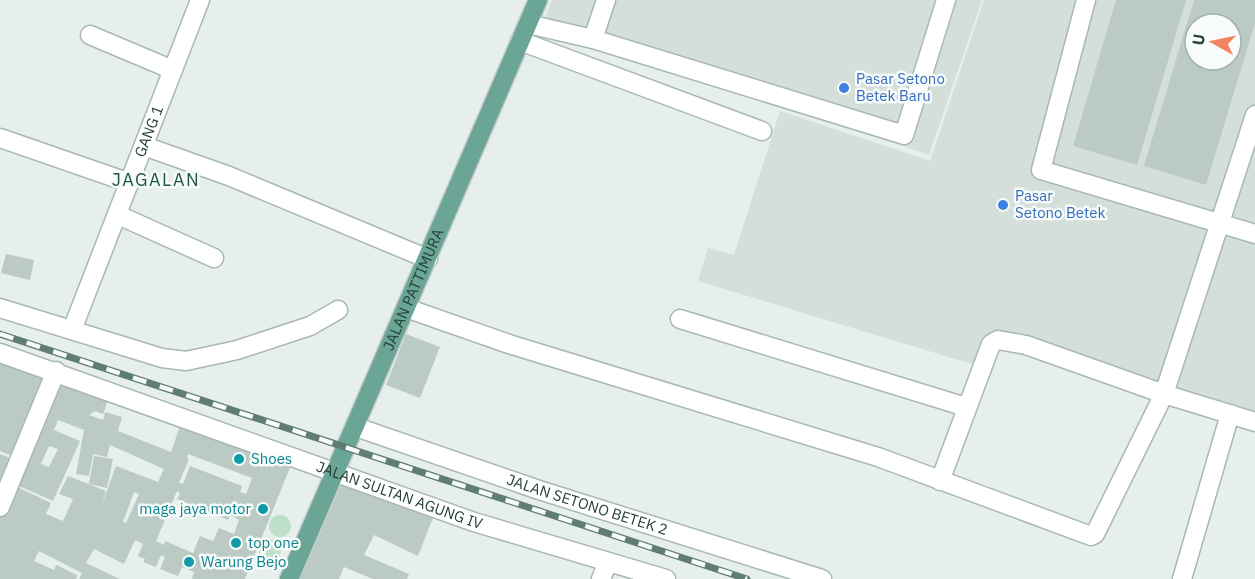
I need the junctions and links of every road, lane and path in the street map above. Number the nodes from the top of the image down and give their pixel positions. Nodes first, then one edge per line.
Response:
1 (200, 0) edge
2 (538, 0) edge
3 (606, 0) edge
4 (946, 0) edge
5 (1086, 0) edge
6 (528, 24) junction
7 (90, 35) dead end
8 (593, 39) junction
9 (520, 41) junction
10 (173, 70) junction
11 (1255, 115) edge
12 (762, 131) dead end
13 (0, 138) edge
14 (144, 146) junction
15 (129, 183) junction
16 (118, 215) junction
17 (1220, 222) junction
18 (1255, 234) edge
19 (214, 258) dead end
20 (428, 259) junction
21 (0, 308) edge
22 (406, 308) junction
23 (338, 310) dead end
24 (680, 319) dead end
25 (72, 330) junction
26 (0, 353) edge
27 (56, 371) junction
28 (1164, 394) junction
29 (966, 407) junction
30 (1230, 414) junction
31 (1255, 422) edge
32 (356, 427) junction
33 (336, 473) junction
34 (940, 481) junction
35 (0, 507) edge
36 (608, 561) junction
37 (290, 579) edge
38 (601, 579) edge
39 (666, 579) edge
40 (822, 579) edge
41 (1182, 579) edge

1 - 10 street, GANG 1
2 - 6 main road, JALAN PATTIMURA
3 - 8 street
4 - 8 street
5 - 17 street
6 - 8 street
6 - 9 main road, JALAN PATTIMURA
7 - 10 street
9 - 12 street
9 - 20 main road, JALAN PATTIMURA
10 - 14 street, GANG 1
11 - 17 street
13 - 15 street
14 - 15 street, GANG 1
14 - 20 street
15 - 16 street, GANG 1
16 - 19 street
16 - 25 street, GANG 1
17 - 18 street
17 - 28 street
20 - 22 main road, JALAN PATTIMURA
21 - 25 street
22 - 32 main road, JALAN PATTIMURA
22 - 34 street
23 - 25 street
24 - 29 street
26 - 27 street, JALAN SULTAN AGUNG IV
27 - 33 street, JALAN SULTAN AGUNG IV
27 - 35 street
28 - 29 street
28 - 30 street
28 - 34 street
29 - 34 street
30 - 31 street
30 - 41 street
32 - 33 main road, JALAN PATTIMURA
32 - 40 street, JALAN SETONO BETEK 2
33 - 36 street, JALAN SULTAN AGUNG IV
33 - 37 main road, JALAN PATTIMURA
36 - 38 street
36 - 39 street, JALAN SULTAN AGUNG IV

